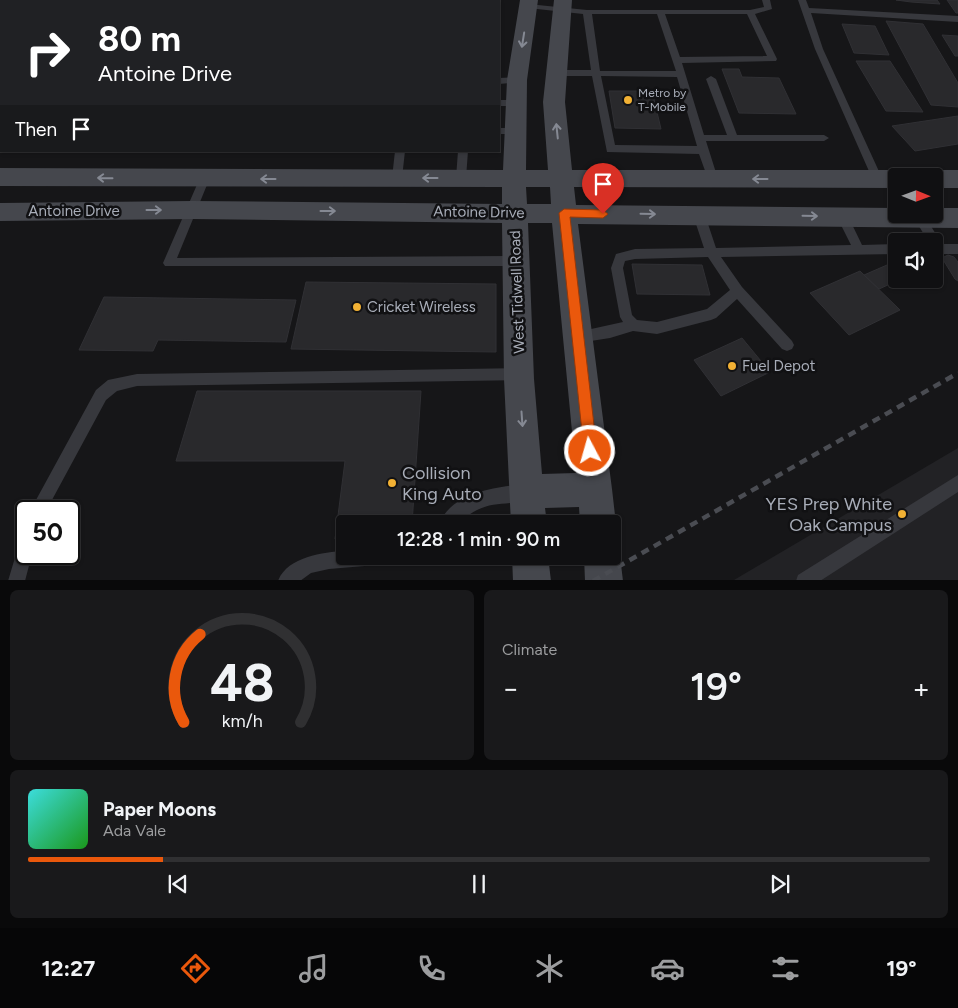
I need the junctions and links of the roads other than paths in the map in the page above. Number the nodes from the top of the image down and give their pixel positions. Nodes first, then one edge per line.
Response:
1 (766, 0) edge
2 (529, 3) edge
3 (563, 4) edge
4 (804, 5) edge
5 (587, 12) junction
6 (660, 12) junction
7 (750, 12) junction
8 (958, 19) edge
9 (677, 60) junction
10 (596, 73) junction
11 (557, 74) junction
12 (681, 74) junction
13 (711, 79) dead end
14 (508, 80) edge
15 (507, 103) edge
16 (507, 131) edge
17 (699, 138) junction
18 (733, 138) junction
19 (824, 138) dead end
20 (703, 150) junction
21 (400, 152) edge
22 (463, 152) edge
23 (0, 177) edge
24 (397, 178) junction
25 (461, 178) junction
26 (514, 178) junction
27 (562, 179) junction
28 (713, 179) junction
29 (886, 179) edge
30 (204, 180) junction
31 (192, 210) junction
32 (0, 212) edge
33 (515, 212) junction
34 (564, 213) junction
35 (699, 215) junction
36 (843, 217) junction
37 (888, 217) edge
38 (943, 218) edge
39 (958, 218) edge
40 (943, 249) edge
41 (958, 249) edge
42 (859, 250) junction
43 (888, 250) edge
44 (712, 252) junction
45 (516, 261) junction
46 (738, 291) junction
47 (633, 325) junction
48 (578, 337) junction
49 (786, 345) dead end
50 (519, 374) junction
51 (958, 483) edge
52 (594, 489) junction
53 (44, 500) edge
54 (528, 508) edge
55 (455, 515) edge
56 (597, 515) edge
57 (336, 559) edge
58 (21, 565) edge
59 (531, 565) edge
60 (603, 565) edge
61 (16, 580) edge
62 (286, 580) edge
63 (532, 580) edge
64 (604, 580) edge
65 (804, 580) edge

1 - 7 lane
2 - 3 lane
2 -> 14 main road, West Tidwell Road
3 - 5 lane
3 - 11 main road
4 - 8 lane
4 - 29 lane
5 - 6 lane
5 - 10 lane
6 - 7 lane
6 - 9 lane
7 - 9 lane
9 - 12 lane
10 - 11 lane
10 - 12 lane
10 - 20 lane
27 -> 11 main road
12 - 17 lane
13 - 18 lane
14 - 15 main road, West Tidwell Road
15 - 16 main road, West Tidwell Road
16 - 26 main road, West Tidwell Road
17 - 18 lane
17 - 20 lane
18 - 19 lane
20 - 28 lane
21 - 24 lane
22 - 25 lane
30 -> 23 main road
25 -> 24 main road
24 -> 30 main road
25 - 26 main road
26 - 27 main road
26 - 33 main road, West Tidwell Road
27 - 28 main road
27 - 34 main road
29 -> 28 main road
30 - 31 lane
32 -> 31 main road, Antoine Drive
31 -> 33 main road, Antoine Drive
31 - 45 lane
33 - 34 main road, Antoine Drive
33 - 45 main road, West Tidwell Road
34 -> 35 main road, Antoine Drive
34 - 48 main road
35 -> 36 main road, Antoine Drive
35 - 44 lane
36 - 37 main road, Antoine Drive
36 - 42 lane
38 - 39 main road, Antoine Drive
40 - 41 lane
42 - 43 lane
42 - 44 lane
44 - 46 lane
44 - 47 lane
45 - 50 main road, West Tidwell Road
46 - 47 lane
46 - 49 lane
47 - 48 lane
48 - 52 main road
50 - 53 lane
50 -> 54 main road, West Tidwell Road
51 - 65 lane
52 - 54 main road
52 - 56 main road
54 - 55 lane
57 - 62 lane
58 - 61 lane
59 - 63 main road
60 - 64 main road

